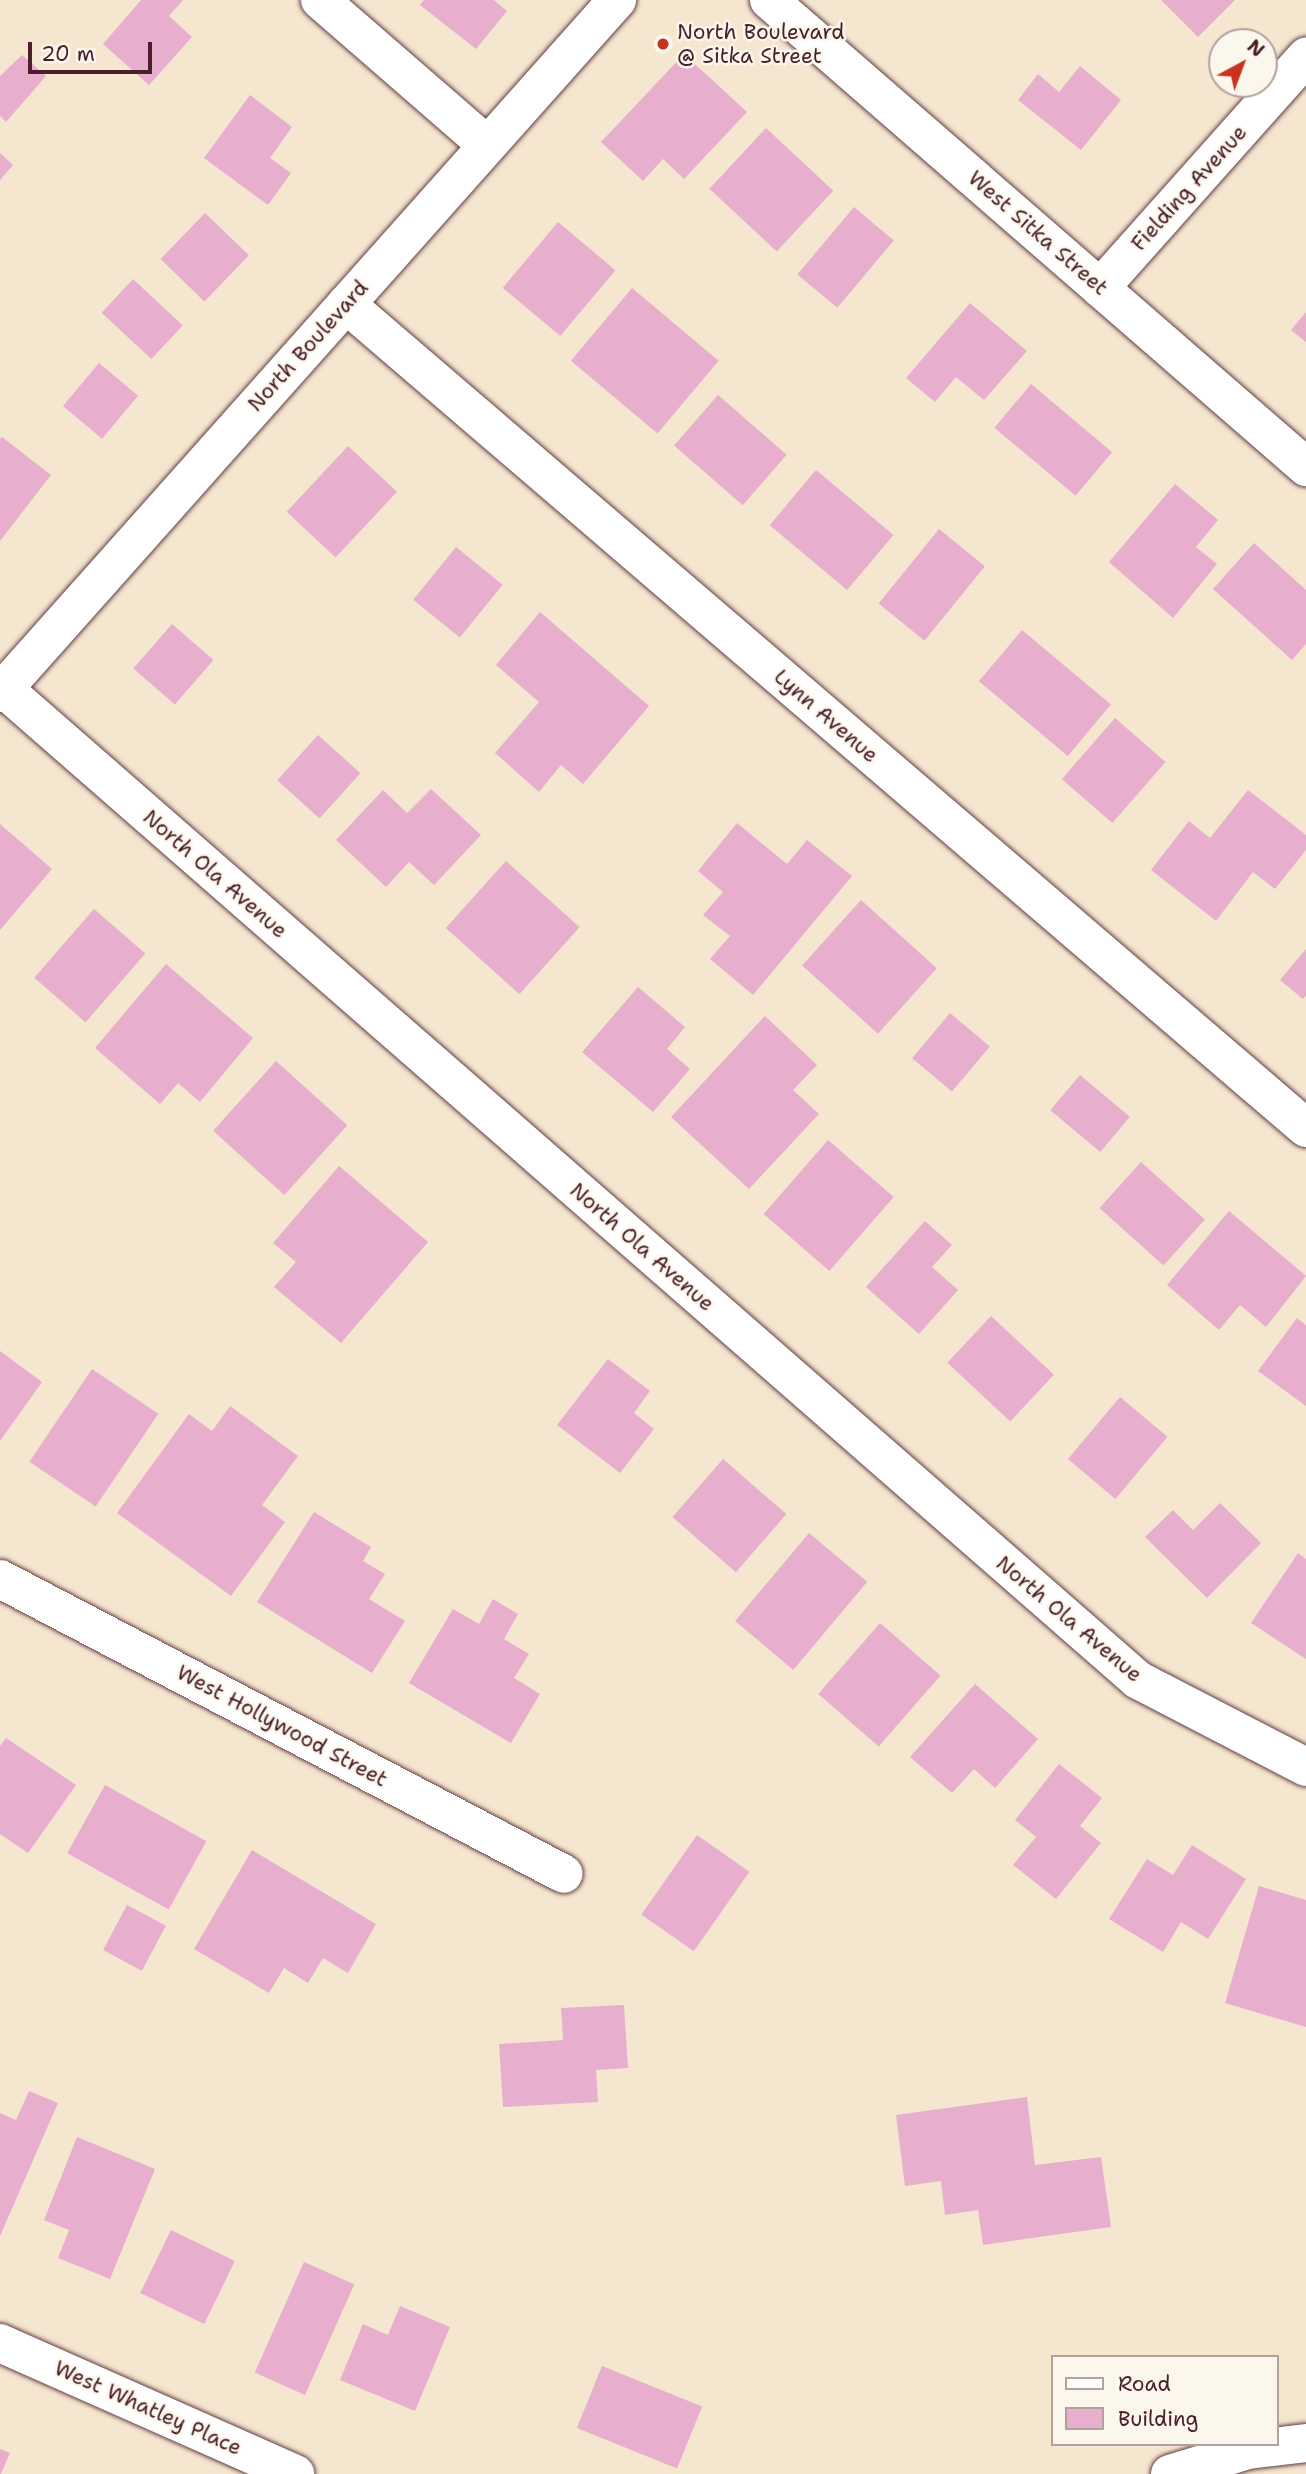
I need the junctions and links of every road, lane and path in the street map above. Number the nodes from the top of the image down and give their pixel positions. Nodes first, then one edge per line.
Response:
1 (320, 0) edge
2 (617, 0) edge
3 (769, 0) edge
4 (1306, 57) edge
5 (487, 145) junction
6 (1100, 288) junction
7 (346, 304) junction
8 (1306, 467) edge
9 (2, 691) edge
10 (1306, 1128) edge
11 (0, 1578) edge
12 (1306, 1766) edge
13 (564, 1874) dead end
14 (0, 2343) edge
15 (1306, 2443) edge
16 (295, 2474) edge
17 (1170, 2474) edge

1 - 5 street
2 - 5 street, North Boulevard
3 - 6 street, West Sitka Street
4 - 6 street, Fielding Avenue
5 - 7 street, North Boulevard
6 - 8 street, West Sitka Street
7 - 9 street, North Boulevard
7 - 10 street, Lynn Avenue
9 - 12 street, North Ola Avenue
11 - 13 street, West Hollywood Street
14 - 16 street, West Whatley Place
15 - 17 street

